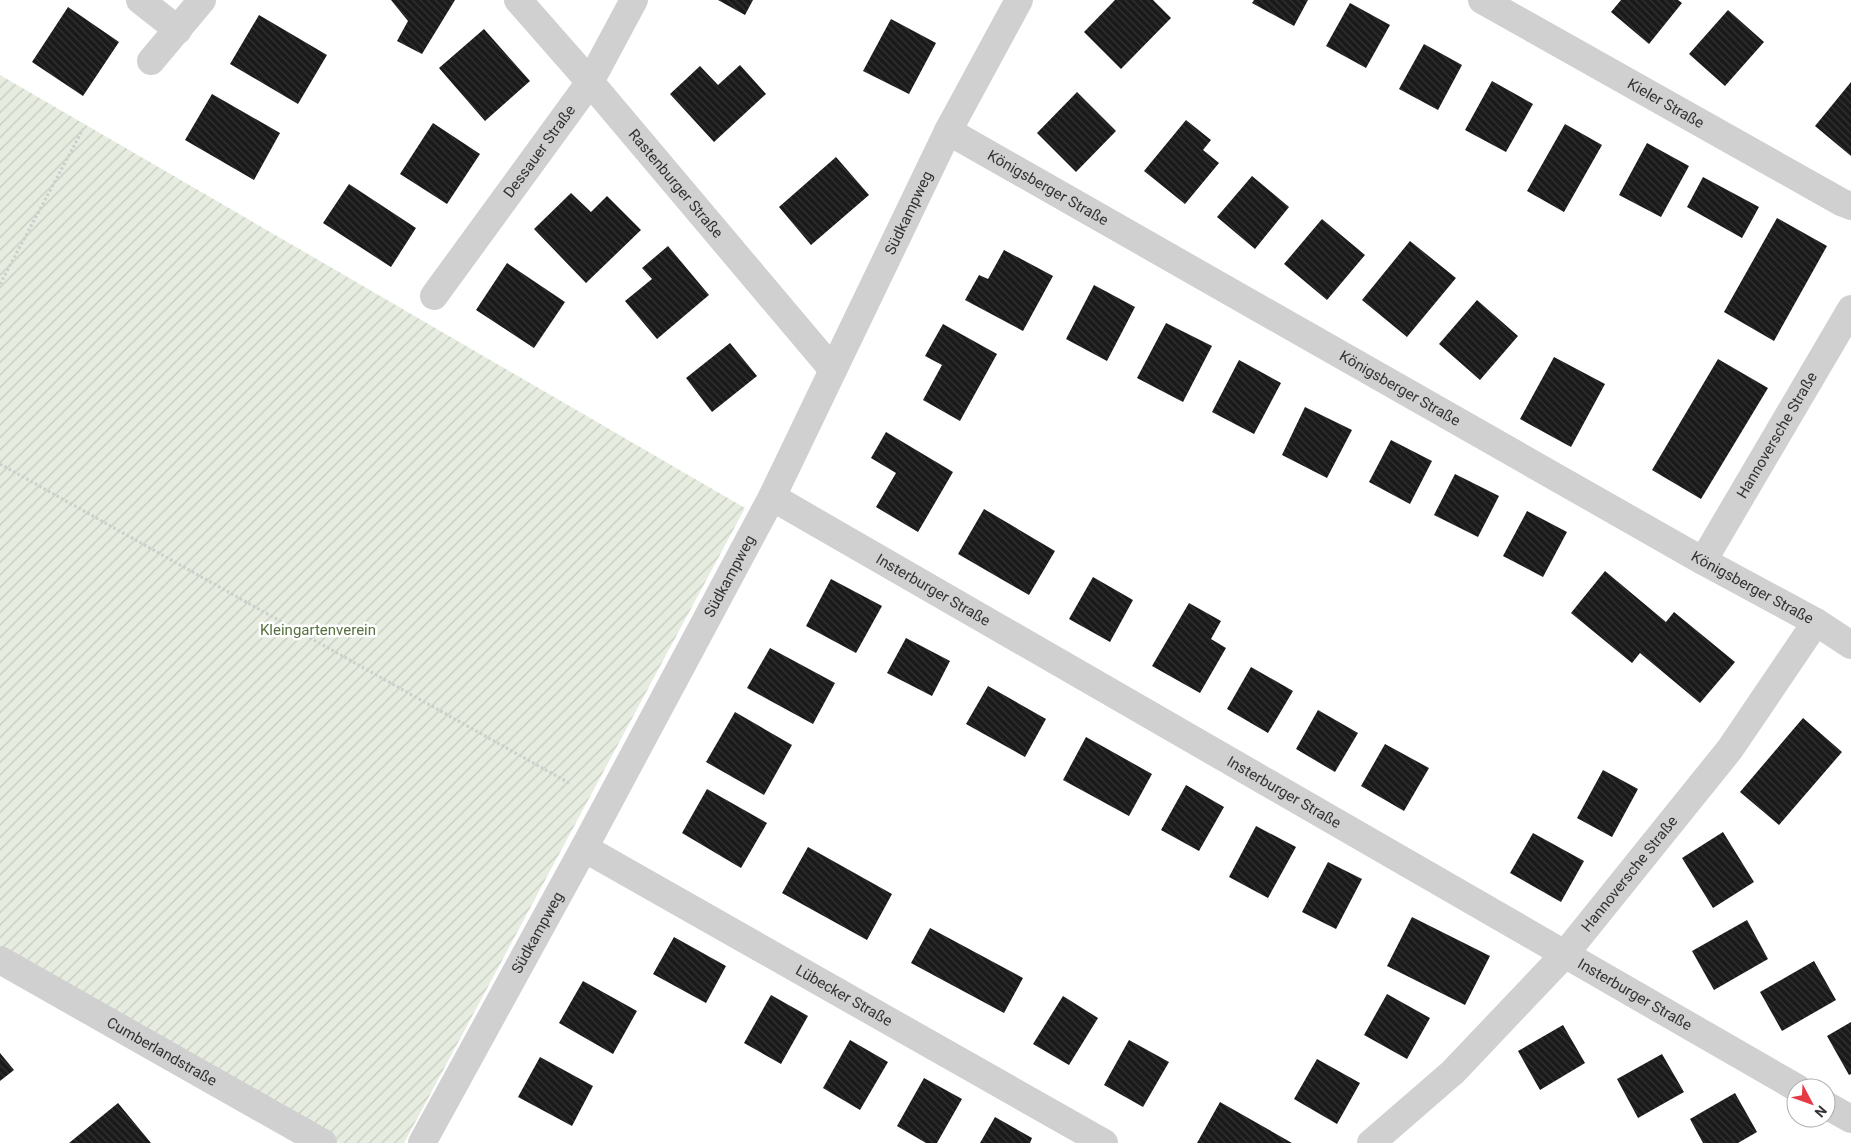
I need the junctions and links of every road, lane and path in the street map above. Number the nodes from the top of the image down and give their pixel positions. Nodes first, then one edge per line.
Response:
1 (140, 0) edge
2 (202, 0) edge
3 (518, 0) edge
4 (634, 0) edge
5 (1019, 0) edge
6 (1482, 0) edge
7 (178, 30) junction
8 (151, 61) dead end
9 (590, 82) junction
10 (83, 129) dead end
11 (948, 131) junction
12 (1851, 206) edge
13 (0, 284) edge
14 (434, 296) dead end
15 (1851, 309) edge
16 (833, 370) junction
17 (0, 464) edge
18 (772, 497) junction
19 (1703, 561) junction
20 (1816, 622) junction
21 (1851, 644) edge
22 (569, 783) dead end
23 (584, 848) junction
24 (1565, 954) junction
25 (0, 960) edge
26 (1786, 1082) edge
27 (1836, 1111) edge
28 (1851, 1119) edge
29 (323, 1143) edge
30 (422, 1143) edge
31 (1104, 1143) edge
32 (1371, 1143) edge

1 - 7 street
2 - 7 street
3 - 9 street, Rastenburger Straße
4 - 9 street, Dessauer Straße
5 - 11 street, Südkampweg
6 - 12 street, Kieler Straße
7 - 8 street
9 - 14 street, Dessauer Straße
9 - 16 street, Rastenburger Straße
10 - 13 path
11 - 16 street, Südkampweg
11 - 19 street, Königsberger Straße
15 - 19 street, Hannoversche Straße
16 - 18 street, Südkampweg
17 - 22 path
18 - 23 street, Südkampweg
18 - 24 street, Insterburger Straße
19 - 20 street, Königsberger Straße
20 - 21 street, Königsberger Straße
20 - 24 street, Hannoversche Straße
23 - 30 street, Südkampweg
23 - 31 street, Lübecker Straße
24 - 26 street, Insterburger Straße
24 - 32 street, Hannoversche Straße
25 - 29 street, Cumberlandstraße
27 - 28 street

